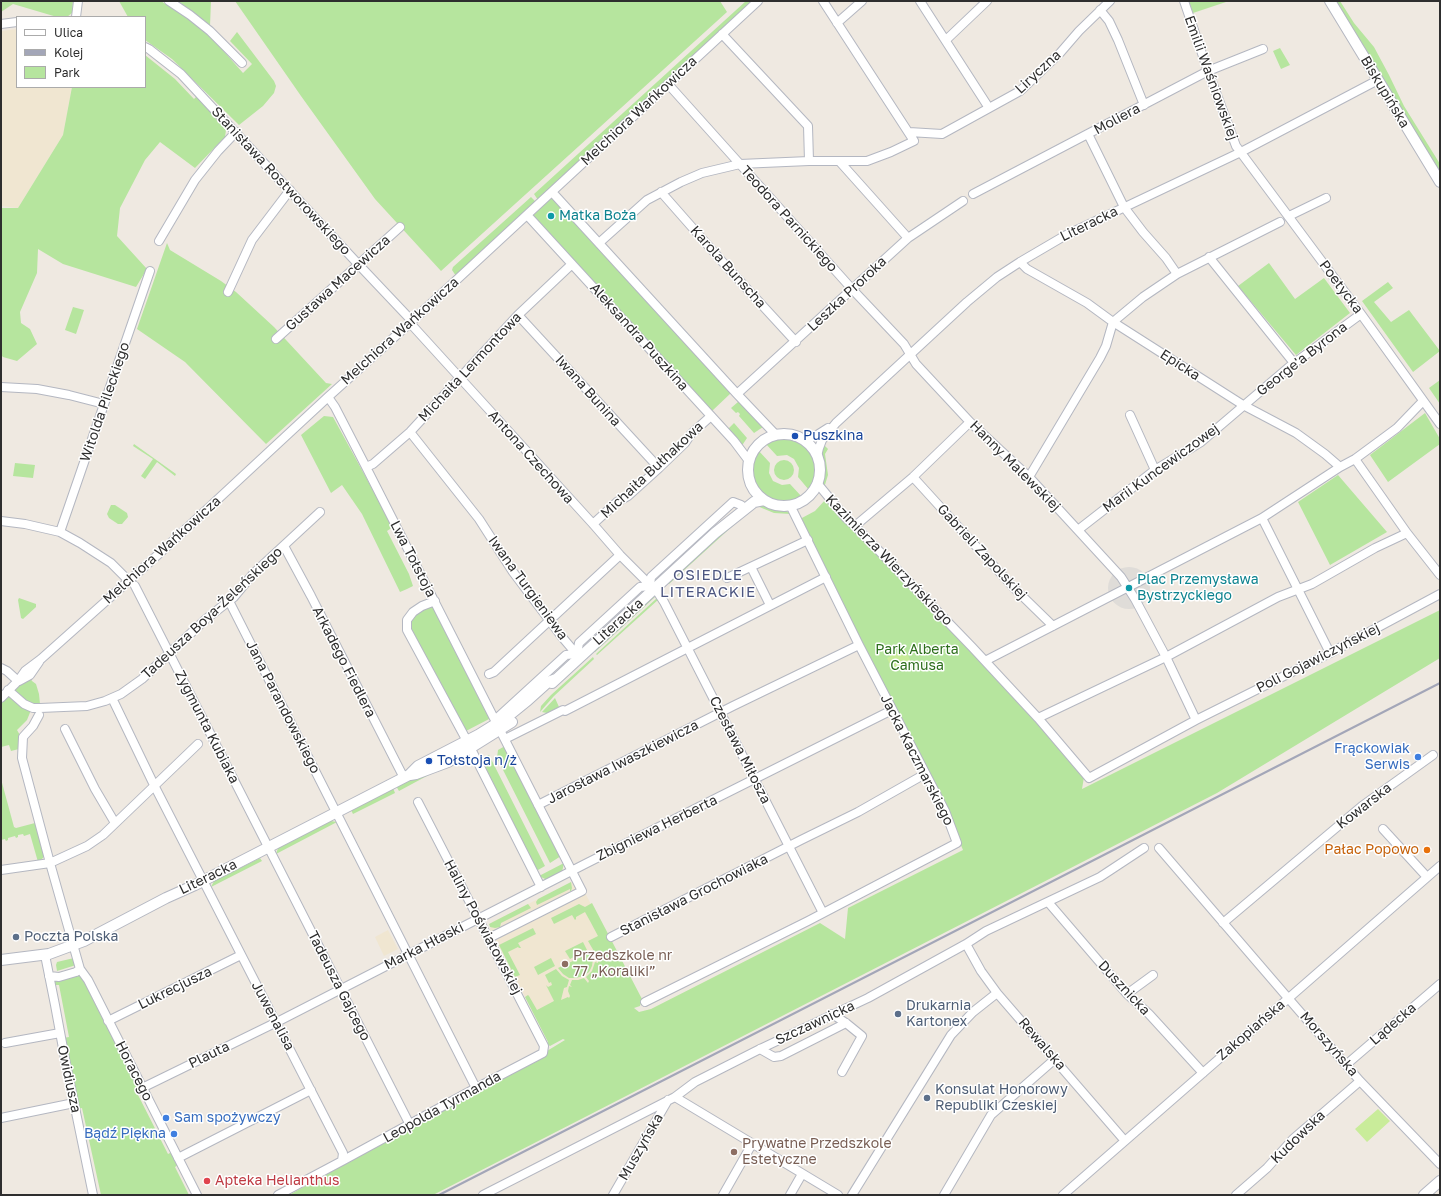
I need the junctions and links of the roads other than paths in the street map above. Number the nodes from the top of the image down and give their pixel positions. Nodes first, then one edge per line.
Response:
1 (78, 1) edge
2 (169, 1) edge
3 (758, 1) edge
4 (823, 1) edge
5 (862, 1) edge
6 (920, 1) edge
7 (987, 1) edge
8 (1184, 1) edge
9 (1330, 1) edge
10 (1105, 4) edge
11 (76, 16) edge
12 (16, 22) edge
13 (837, 23) junction
14 (1, 24) edge
15 (722, 34) junction
16 (946, 40) junction
17 (146, 47) edge
18 (1263, 49) dead end
19 (242, 63) dead end
20 (1208, 71) junction
21 (1378, 80) junction
22 (668, 84) junction
23 (1144, 104) junction
24 (989, 108) junction
25 (236, 132) junction
26 (908, 132) junction
27 (1088, 134) junction
28 (1241, 152) junction
29 (809, 161) junction
30 (840, 162) junction
31 (740, 164) junction
32 (1440, 182) edge
33 (290, 190) junction
34 (552, 192) junction
35 (661, 192) junction
36 (973, 194) dead end
37 (1326, 198) dead end
38 (963, 201) dead end
39 (1124, 207) junction
40 (527, 214) junction
41 (1288, 216) junction
42 (1280, 222) dead end
43 (400, 227) dead end
44 (908, 238) junction
45 (159, 241) dead end
46 (599, 243) junction
47 (1208, 257) junction
48 (1020, 262) junction
49 (572, 264) junction
50 (359, 265) junction
51 (150, 271) dead end
52 (1176, 274) junction
53 (852, 289) junction
54 (228, 292) dead end
55 (1361, 314) junction
56 (518, 315) junction
57 (411, 322) junction
58 (1113, 322) junction
59 (276, 339) dead end
60 (796, 342) junction
61 (910, 355) junction
62 (1294, 363) junction
63 (460, 379) junction
64 (1, 387) edge
65 (737, 394) junction
66 (328, 397) junction
67 (1423, 401) junction
68 (104, 404) junction
69 (1243, 406) junction
70 (1130, 415) dead end
71 (711, 416) junction
72 (970, 422) junction
73 (836, 423) junction
74 (1440, 424) edge
75 (410, 432) junction
76 (776, 434) junction
77 (804, 440) junction
78 (817, 456) junction
79 (1355, 459) junction
80 (749, 461) junction
81 (366, 467) junction
82 (1340, 467) junction
83 (658, 468) junction
84 (1155, 470) junction
85 (912, 477) junction
86 (1029, 477) junction
87 (818, 483) junction
88 (752, 488) junction
89 (764, 500) junction
90 (741, 505) junction
91 (790, 505) junction
92 (320, 512) dead end
93 (1262, 518) junction
94 (1, 521) edge
95 (593, 524) junction
96 (855, 526) junction
97 (1078, 530) junction
98 (60, 532) junction
99 (715, 533) junction
100 (1406, 533) junction
101 (808, 540) junction
102 (284, 546) junction
103 (620, 555) junction
104 (751, 567) junction
105 (1440, 575) edge
106 (826, 577) junction
107 (727, 578) dead end
108 (128, 580) junction
109 (135, 586) dead end
110 (1129, 587) junction
111 (653, 588) junction
112 (1298, 590) junction
113 (1440, 594) edge
114 (434, 601) junction
115 (229, 602) junction
116 (770, 605) junction
117 (549, 620) junction
118 (1053, 626) junction
119 (859, 645) junction
120 (688, 648) junction
121 (170, 653) junction
122 (1330, 653) junction
123 (578, 655) junction
124 (1166, 657) junction
125 (985, 661) junction
126 (1, 668) edge
127 (489, 674) dead end
128 (18, 681) junction
129 (8, 690) junction
130 (1, 698) edge
131 (112, 698) junction
132 (892, 710) junction
133 (720, 712) junction
134 (39, 715) dead end
135 (1038, 718) junction
136 (1196, 720) junction
137 (497, 724) junction
138 (65, 729) dead end
139 (505, 739) junction
140 (198, 744) dead end
141 (469, 745) junction
142 (1433, 755) dead end
143 (925, 774) junction
144 (406, 776) junction
145 (1089, 778) joint
146 (755, 780) junction
147 (154, 785) junction
148 (418, 802) dead end
149 (538, 805) junction
150 (337, 812) junction
151 (115, 823) junction
152 (1383, 829) dead end
153 (789, 846) junction
154 (268, 847) junction
155 (1144, 848) dead end
156 (1159, 848) dead end
157 (50, 863) junction
158 (1440, 866) edge
159 (1, 870) edge
160 (572, 871) junction
161 (1427, 877) junction
162 (203, 880) junction
163 (541, 887) junction
164 (1048, 902) junction
165 (823, 914) junction
166 (478, 919) junction
167 (1223, 923) junction
168 (611, 937) dead end
169 (489, 938) junction
170 (966, 944) junction
171 (74, 946) junction
172 (44, 954) junction
173 (241, 955) junction
174 (408, 955) junction
175 (1, 960) edge
176 (80, 969) junction
177 (1153, 975) dead end
178 (50, 976) junction
179 (1440, 984) edge
180 (340, 989) junction
181 (997, 993) junction
182 (1127, 994) junction
183 (1288, 998) junction
184 (645, 1002) dead end
185 (832, 1014) junction
186 (108, 1021) junction
187 (276, 1022) junction
188 (846, 1023) junction
189 (60, 1033) junction
190 (5, 1043) dead end
191 (760, 1049) junction
192 (543, 1053) joint
193 (1055, 1059) junction
194 (1347, 1064) junction
195 (842, 1072) dead end
196 (1202, 1073) junction
197 (1360, 1080) junction
198 (142, 1088) junction
199 (476, 1088) junction
200 (311, 1090) junction
201 (672, 1098) junction
202 (74, 1103) junction
203 (1, 1118) edge
204 (410, 1125) junction
205 (1125, 1141) junction
206 (752, 1144) junction
207 (342, 1157) junction
208 (178, 1158) junction
209 (1440, 1164) edge
210 (802, 1174) junction
211 (1440, 1181) edge
212 (93, 1195) edge
213 (197, 1195) edge
214 (278, 1195) edge
215 (483, 1195) edge
216 (613, 1195) edge
217 (723, 1195) edge
218 (790, 1195) edge
219 (838, 1195) edge
220 (852, 1195) edge
221 (944, 1195) edge
222 (1063, 1195) edge
223 (1236, 1195) edge
224 (1424, 1195) edge

1 - 11 street
2 - 19 street
3 - 15 street, Melchiora Wańkowicza
4 - 13 street
5 - 13 street
6 - 16 street
7 - 16 street
8 - 20 street, Emilii Waśniowskiej
9 - 21 street, Biskupińska
10 - 23 street
10 - 24 street, Liryczna
12 - 14 street
13 - 26 street
15 - 22 street, Melchiora Wańkowicza
15 - 29 street
16 - 24 street
17 - 25 street, Stanisława Rostworowskiego
18 - 20 street, Moliera
20 - 23 street, Moliera
20 - 28 street, Emilii Waśniowskiej
21 - 28 street, Literacka
21 - 32 street, Biskupińska
22 - 31 street, Teodora Parnickiego
22 - 34 street, Melchiora Wańkowicza
23 - 27 street, Moliera
24 - 26 street, Liryczna
25 - 33 street, Stanisława Rostworowskiego
25 - 45 street
26 - 30 street
27 - 36 street, Moliera
27 - 39 street
28 - 39 street, Literacka
28 - 41 street, Poetycka
29 - 30 street
29 - 31 street
30 - 44 street
31 - 35 street
31 - 53 street, Teodora Parnickiego
33 - 50 street, Stanisława Rostworowskiego
33 - 54 street
34 - 40 street, Melchiora Wańkowicza
34 - 46 street
35 - 46 street
35 - 60 street, Karola Bunscha
37 - 41 street
38 - 44 street, Leszka Proroka
39 - 48 street, Literacka
39 - 52 street
40 - 49 street, Aleksandra Puszkina
40 - 57 street, Melchiora Wańkowicza
41 - 55 street, Poetycka
42 - 47 street
43 - 50 street, Gustawa Macewicza
44 - 53 street, Leszka Proroka
46 - 65 street
47 - 52 street
47 - 62 street
48 - 58 street, Epicka
48 - 61 street, Literacka
49 - 56 street, Michaiła Lermontowa
49 - 71 street, Aleksandra Puszkina
50 - 57 street, Stanisława Rostworowskiego
50 - 59 street, Gustawa Macewicza
51 - 68 street, Witolda Pileckiego
52 - 58 street
53 - 60 street, Leszka Proroka
53 - 61 street, Teodora Parnickiego
55 - 62 street, George'a Byrona
55 - 67 street, Poetycka
56 - 63 street, Michaiła Lermontowa
56 - 83 street, Iwana Bunina
57 - 63 street, Antona Czechowa
57 - 66 street, Melchiora Wańkowicza
58 - 69 street, Epicka
58 - 86 street
60 - 65 street, Leszka Proroka
61 - 72 street, Hanny Malewskiej
61 - 73 street, Literacka
62 - 69 street, George'a Byrona
63 - 75 street, Michaiła Lermontowa
63 - 95 street, Antona Czechowa
64 - 68 street
65 - 76 street
66 - 81 street, Lwa Tołstoja
66 - 108 street, Melchiora Wańkowicza
67 - 74 street, Poetycka
67 - 79 street
68 - 98 street, Witolda Pileckiego
69 - 82 street, Epicka
69 - 84 street, Marii Kuncewiczowej
70 - 84 street
71 - 80 street, Aleksandra Puszkina
71 - 83 street, Michaiła Bułhakowa
72 - 85 street
72 - 86 street, Hanny Malewskiej
73 - 77 street, Literacka
73 - 78 street, Literacka
75 - 81 street, Michaiła Lermontowa
75 - 117 street, Iwana Turgieniewa
76 - 77 street
76 - 80 street
77 - 78 street
78 - 87 street
79 - 82 street
79 - 100 street
80 - 88 street
81 - 114 street, Lwa Tołstoja
82 - 93 street
83 - 95 street, Michaiła Bułhakowa
84 - 97 street, Marii Kuncewiczowej
85 - 96 street
85 - 118 street, Gabrieli Zapolskiej
86 - 97 street, Hanny Malewskiej
87 - 91 street
87 - 96 street, Kazimierza Wierzyńskiego
88 - 89 street
88 - 90 street, Literacka
89 - 91 street
89 - 99 street, Literacka
90 - 99 street, Literacka
90 - 111 street
91 - 101 street, Jacka Kaczmarskiego
92 - 102 street, Tadeusza Boya-Żeleńskiego
93 - 110 street
93 - 112 street
94 - 98 street
95 - 103 street, Antona Czechowa
96 - 125 street, Kazimierza Wierzyńskiego
97 - 110 street, Hanny Malewskiej
98 - 108 street
99 - 111 street, Literacka
100 - 105 street
100 - 112 street
101 - 104 street
101 - 106 street, Jacka Kaczmarskiego
102 - 115 street, Tadeusza Boya-Żeleńskiego
102 - 144 street, Arkadego Fiedlera
103 - 111 street, Antona Czechowa
103 - 117 street
104 - 107 street
104 - 116 street
106 - 116 street
106 - 119 street, Jacka Kaczmarskiego
108 - 128 street, Melchiora Wańkowicza
109 - 121 street, Zygmunta Kubiaka
110 - 118 street
110 - 124 street, Hanny Malewskiej
111 - 120 street, Czesława Miłosza
111 - 123 street, Literacka
112 - 122 street
112 - 124 street
113 - 122 street, Poli Gojawiczyńskiej
114 - 137 street, Lwa Tołstoja
114 - 141 street
115 - 121 street, Tadeusza Boya-Żeleńskiego
115 - 150 street, Jana Parandowskiego
116 - 120 street
117 - 123 street, Iwana Turgieniewa
117 - 127 street
118 - 125 street
119 - 132 street, Jacka Kaczmarskiego
119 - 133 street, Jarosława Iwaszkiewicza
120 - 133 street, Czesława Miłosza
120 - 139 street
121 - 131 street, Tadeusza Boya-Żeleńskiego
121 - 154 street, Zygmunta Kubiaka
122 - 136 street, Poli Gojawiczyńskiej
123 - 137 street, Literacka
123 - 137 street
124 - 135 street
124 - 136 street
125 - 135 street, Kazimierza Wierzyńskiego
126 - 128 street
128 - 129 street, Melchiora Wańkowicza
129 - 130 street, Melchiora Wańkowicza
129 - 131 street, Tadeusza Boya-Żeleńskiego
131 - 147 street, Juwenalisa
132 - 143 street, Jacka Kaczmarskiego
132 - 146 street, Zbigniewa Herberta
133 - 146 street, Czesława Miłosza
133 - 149 street, Jarosława Iwaszkiewicza
134 - 157 street, Horacego
135 - 145 street, Kazimierza Wierzyńskiego
136 - 145 street, Poli Gojawiczyńskiej
137 - 139 street, Lwa Tołstoja
137 - 141 street, Literacka
138 - 151 street
139 - 149 street, Lwa Tołstoja
140 - 147 street
141 - 144 street, Literacka
141 - 163 street
142 - 167 street, Kowarska
143 - 153 street, Stanisława Grochowiaka
143 - 165 street, Jacka Kaczmarskiego
144 - 150 street, Literacka
146 - 153 street, Czesława Miłosza
146 - 160 street, Zbigniewa Herberta
147 - 151 street
147 - 162 street, Juwenalisa
148 - 166 street, Haliny Poświatowskiej
149 - 160 street, Lwa Tołstoja
150 - 154 street, Literacka
150 - 174 street, Jana Parandowskiego
151 - 157 street
152 - 161 street
153 - 165 street, Czesława Miłosza
153 - 168 street, Stanisława Grochowiaka
154 - 162 street, Literacka
154 - 180 street, Tadeusza Gajcego
155 - 164 street, Szczawnicka
156 - 167 street, Morszyńska
157 - 159 street
157 - 171 street, Horacego
158 - 161 street, Zakopiańska
160 - 163 street, Marka Hłaski
160 - 169 street, Lwa Tołstoja
161 - 183 street, Zakopiańska
162 - 171 street, Literacka
162 - 173 street, Juwenalisa
163 - 166 street, Marka Hłaski
164 - 170 street, Szczawnicka
164 - 182 street, Dusznicka
165 - 184 street
166 - 169 street, Haliny Poświatowskiej
166 - 174 street, Marka Hłaski
167 - 183 street, Morszyńska
169 - 192 street, Haliny Poświatowskiej
170 - 181 street, Rewalska
170 - 185 street, Szczawnicka
171 - 172 street, Literacka
171 - 176 street, Horacego
172 - 175 street, Literacka
172 - 178 street, Owidiusza
173 - 186 street, Lukrecjusza
173 - 187 street, Juwenalisa
174 - 180 street, Marka Hłaski
174 - 199 street, Jana Parandowskiego
176 - 178 street
176 - 186 street, Horacego
177 - 182 street
178 - 189 street, Owidiusza
179 - 194 street, Lądecka
180 - 187 street, Marka Hłaski
180 - 204 street, Tadeusza Gajcego
181 - 193 street, Rewalska
181 - 220 street
182 - 196 street, Dusznicka
183 - 194 street, Morszyńska
183 - 196 street, Zakopiańska
185 - 188 street
185 - 191 street, Szczawnicka
186 - 198 street, Horacego
187 - 198 street, Plauta
187 - 200 street, Juwenalisa
188 - 191 street
188 - 195 street
189 - 190 street, Owidiusza
189 - 202 street, Owidiusza
191 - 201 street, Szczawnicka
192 - 199 street, Leopolda Tyrmanda
193 - 205 street, Rewalska
193 - 221 street
194 - 197 street, Morszyńska
196 - 205 street, Zakopiańska
197 - 209 street, Morszyńska
197 - 223 street, Kudowska
198 - 208 street, Horacego
199 - 204 street, Leopolda Tyrmanda
200 - 207 street, Juwenalisa
200 - 208 street
201 - 206 street
201 - 215 street, Szczawnicka
201 - 216 street, Muszyńska
202 - 203 street
202 - 212 street, Owidiusza
204 - 207 street, Leopolda Tyrmanda
205 - 222 street, Zakopiańska
206 - 210 street
206 - 217 street
207 - 214 street, Leopolda Tyrmanda
208 - 213 street, Horacego
210 - 218 street
210 - 219 street
211 - 224 street

